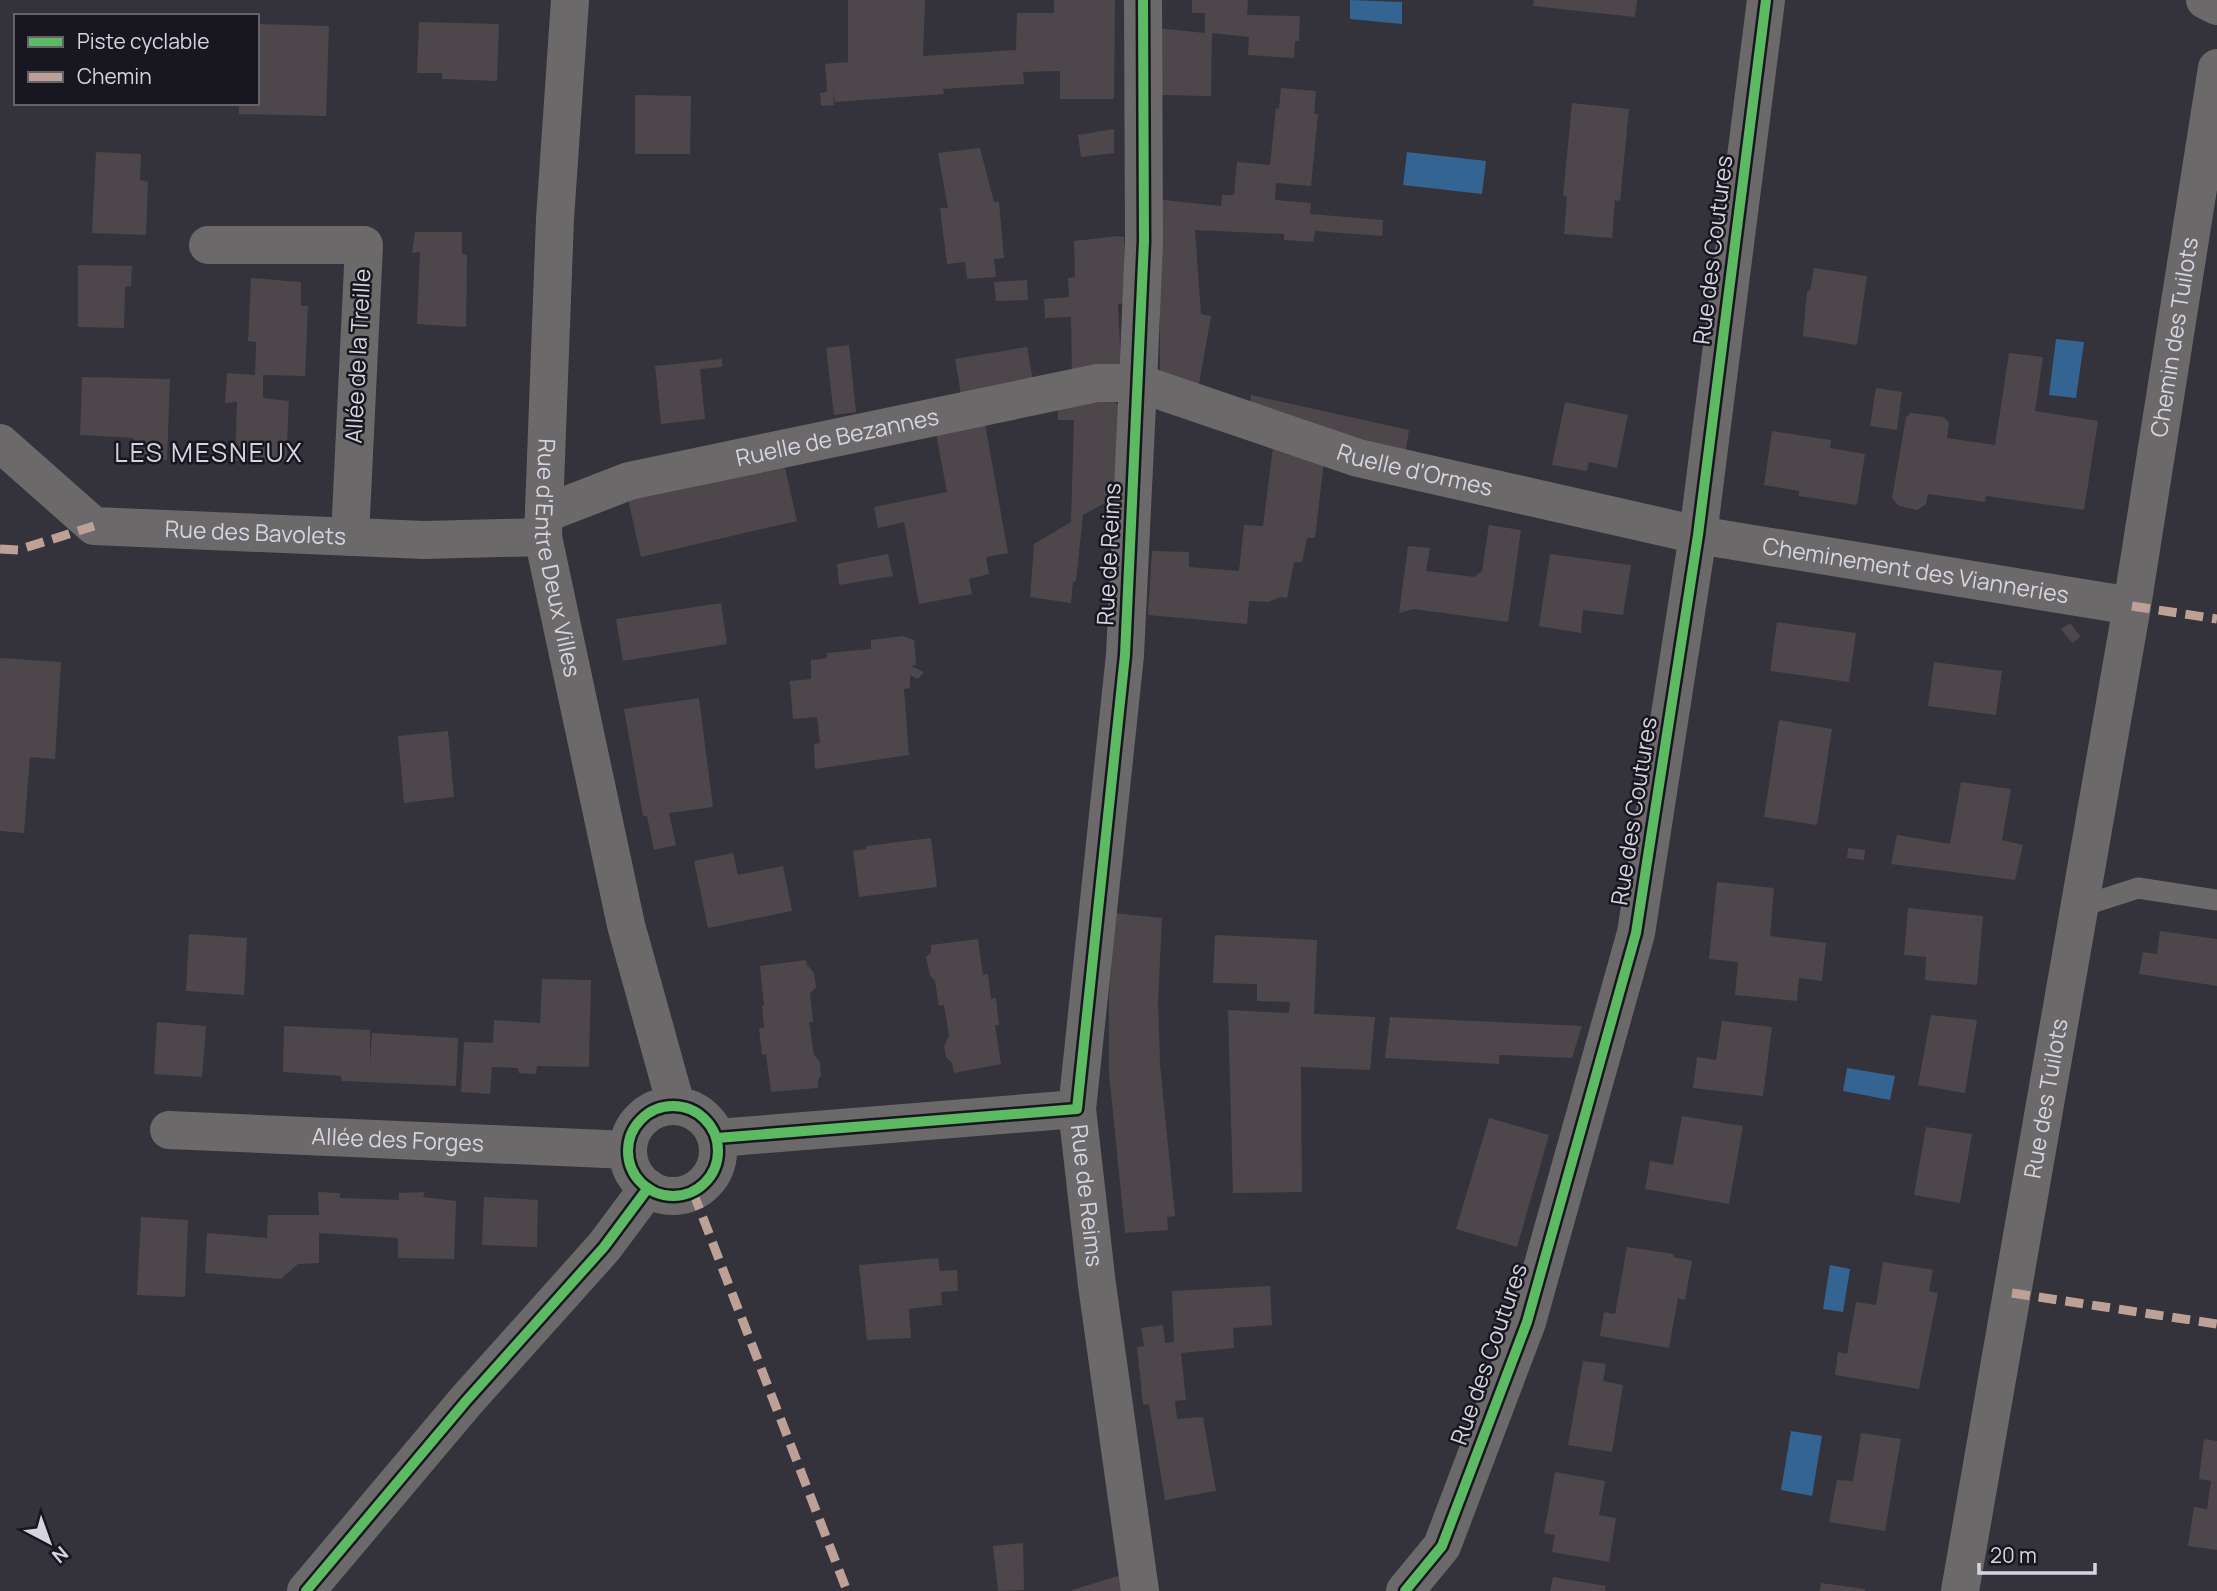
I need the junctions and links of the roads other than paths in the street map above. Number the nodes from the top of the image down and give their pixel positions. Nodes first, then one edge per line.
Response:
1 (570, 0) edge
2 (1143, 0) edge
3 (1766, 0) edge
4 (2205, 0) edge
5 (2217, 6) edge
6 (2217, 68) edge
7 (208, 245) dead end
8 (1138, 383) junction
9 (0, 443) edge
10 (544, 526) junction
11 (1698, 536) junction
12 (350, 537) junction
13 (2132, 606) junction
14 (2217, 900) edge
15 (2079, 907) junction
16 (676, 1105) junction
17 (1077, 1109) junction
18 (169, 1130) dead end
19 (717, 1138) junction
20 (628, 1150) junction
21 (648, 1188) junction
22 (306, 1591) edge
23 (1140, 1591) edge
24 (1405, 1591) edge
25 (1960, 1591) edge

1 - 10 street, Rue d'Entre Deux Villes
2 - 8 street, Rue de Reims
3 - 11 street, Rue des Coutures
4 - 5 street
6 - 13 street, Chemin des Tuilots
7 - 12 street, Allée de la Treille
8 - 10 street, Ruelle de Bezannes
8 - 11 street, Ruelle d'Ormes
8 - 17 street, Rue de Reims
9 - 12 street, Rue des Bavolets
10 - 12 street, Rue des Bavolets
10 - 16 street, Rue d'Entre Deux Villes
11 - 13 street, Cheminement des Vianneries
11 - 24 street, Rue des Coutures
13 - 15 street, Rue des Tuilots
14 - 15 lane
15 - 25 street, Rue des Tuilots
16 - 19 street
16 - 20 street
17 - 19 street
17 - 23 street, Rue de Reims
18 - 20 street, Allée des Forges
19 - 21 street
20 - 21 street
21 - 22 street

